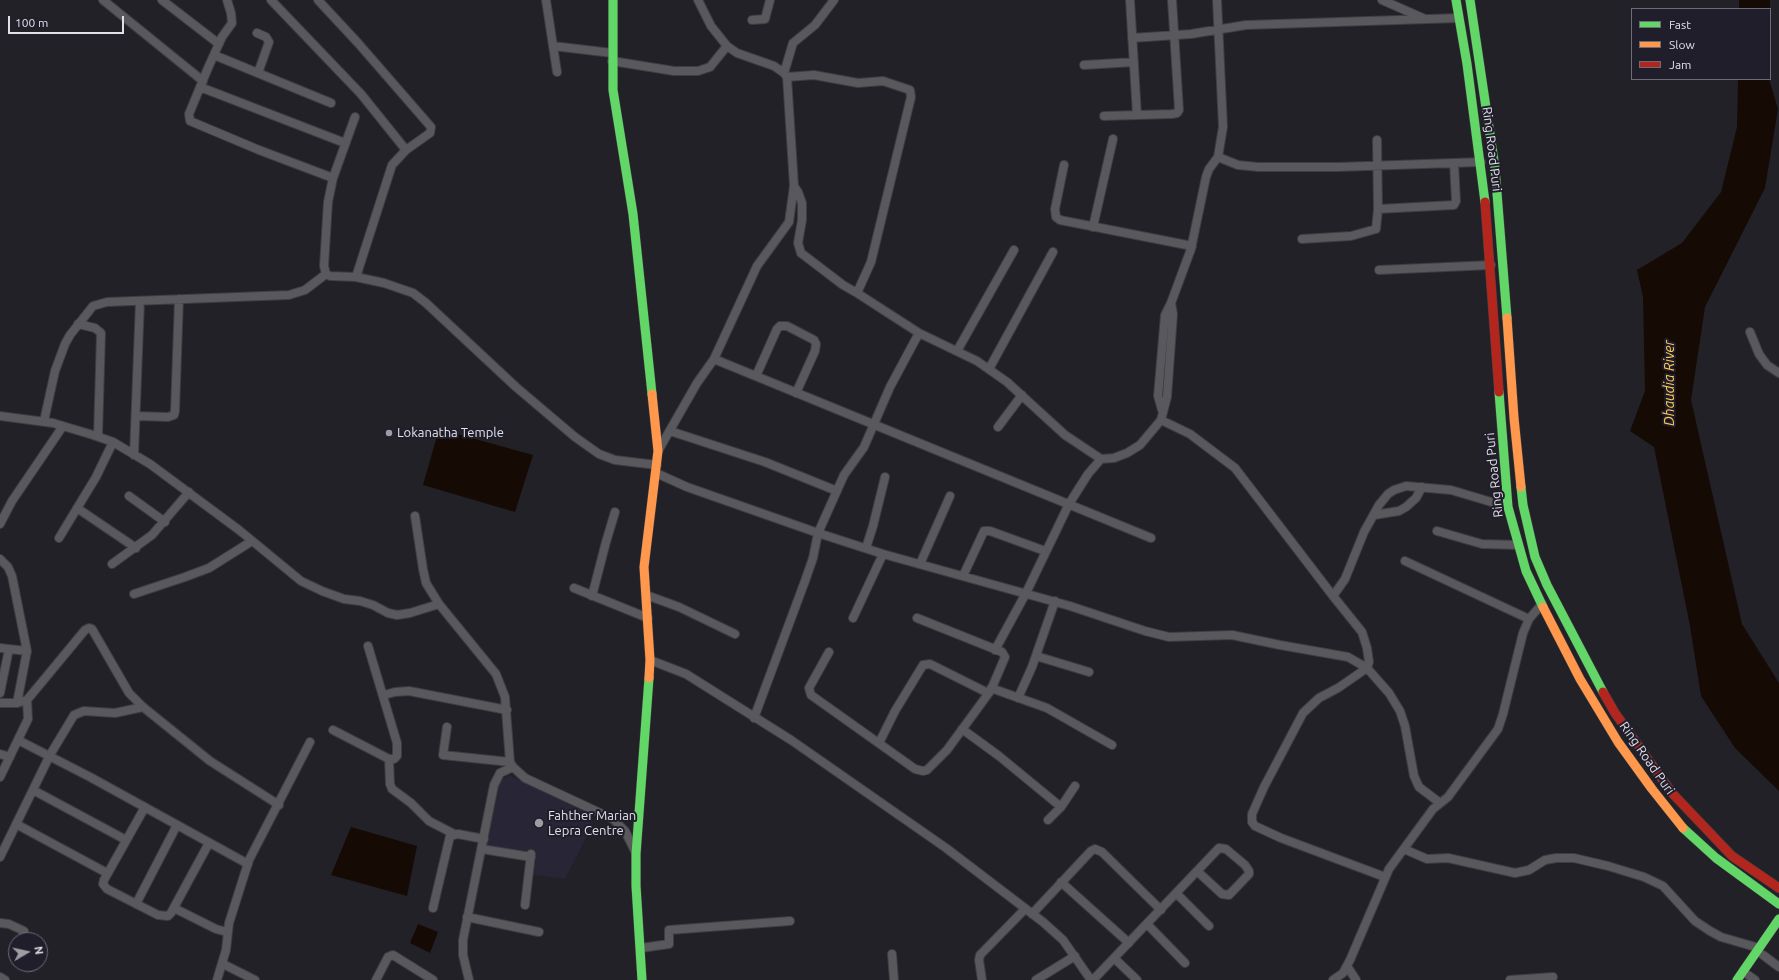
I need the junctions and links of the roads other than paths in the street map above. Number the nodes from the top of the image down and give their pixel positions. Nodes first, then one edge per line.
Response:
1 (103, 0) edge
2 (162, 0) edge
3 (227, 0) edge
4 (271, 0) edge
5 (318, 0) edge
6 (546, 0) edge
7 (613, 0) edge
8 (698, 0) edge
9 (770, 0) edge
10 (834, 0) edge
11 (1130, 0) edge
12 (1172, 0) edge
13 (1217, 0) edge
14 (1382, 0) edge
15 (1456, 0) edge
16 (1470, 0) edge
17 (1459, 18) junction
18 (752, 20) dead end
19 (1427, 20) junction
20 (1219, 29) junction
21 (258, 33) dead end
22 (1174, 35) junction
23 (1132, 38) junction
24 (219, 44) junction
25 (553, 46) junction
26 (727, 46) junction
27 (214, 55) junction
28 (612, 57) junction
29 (1134, 62) junction
30 (1084, 65) dead end
31 (557, 72) dead end
32 (258, 73) junction
33 (786, 75) junction
34 (201, 84) junction
35 (331, 103) dead end
36 (1137, 115) junction
37 (1104, 116) dead end
38 (355, 117) dead end
39 (1112, 139) dead end
40 (1377, 140) dead end
41 (345, 143) junction
42 (406, 150) junction
43 (1218, 157) junction
44 (1481, 162) junction
45 (1454, 163) junction
46 (1064, 165) dead end
47 (1378, 166) junction
48 (333, 178) junction
49 (794, 186) junction
50 (1378, 209) junction
51 (1093, 227) junction
52 (1302, 239) dead end
53 (1192, 246) junction
54 (1014, 250) dead end
55 (1053, 252) dead end
56 (1490, 265) junction
57 (1379, 270) dead end
58 (326, 274) junction
59 (356, 277) junction
60 (857, 293) junction
61 (179, 299) junction
62 (140, 301) junction
63 (78, 324) junction
64 (919, 332) junction
65 (1750, 332) dead end
66 (957, 351) junction
67 (714, 359) junction
68 (989, 369) junction
69 (1779, 373) edge
70 (756, 376) junction
71 (796, 393) junction
72 (1022, 394) junction
73 (0, 416) edge
74 (136, 416) junction
75 (1160, 420) junction
76 (44, 421) junction
77 (874, 424) junction
78 (63, 426) junction
79 (998, 427) dead end
80 (670, 431) junction
81 (98, 436) junction
82 (113, 442) junction
83 (658, 451) junction
84 (134, 455) junction
85 (1101, 458) junction
86 (656, 469) junction
87 (885, 477) dead end
88 (1422, 487) junction
89 (837, 491) junction
90 (189, 492) junction
91 (129, 496) dead end
92 (950, 496) dead end
93 (1069, 504) junction
94 (1508, 507) junction
95 (77, 508) junction
96 (615, 512) dead end
97 (1374, 515) junction
98 (415, 516) dead end
99 (0, 522) edge
100 (165, 522) junction
101 (1437, 531) dead end
102 (818, 534) junction
103 (59, 538) dead end
104 (1151, 538) dead end
105 (252, 541) junction
106 (1518, 545) junction
107 (136, 548) junction
108 (866, 548) junction
109 (1045, 551) junction
110 (883, 554) junction
111 (0, 559) edge
112 (1405, 560) dead end
113 (112, 564) dead end
114 (920, 564) junction
115 (963, 576) junction
116 (574, 588) dead end
117 (1026, 593) junction
118 (134, 594) dead end
119 (646, 595) junction
120 (592, 596) junction
121 (1333, 596) junction
122 (1055, 601) junction
123 (439, 604) junction
124 (1542, 604) junction
125 (648, 618) junction
126 (853, 618) dead end
127 (917, 618) dead end
128 (1529, 619) junction
129 (735, 634) dead end
130 (368, 646) dead end
131 (0, 648) edge
132 (9, 649) junction
133 (995, 650) junction
134 (27, 651) junction
135 (829, 652) dead end
136 (1036, 656) junction
137 (650, 660) junction
138 (1368, 668) junction
139 (1089, 672) dead end
140 (990, 691) junction
141 (0, 693) edge
142 (384, 695) junction
143 (1018, 698) junction
144 (27, 700) junction
145 (0, 703) edge
146 (17, 703) junction
147 (143, 707) junction
148 (507, 710) junction
149 (754, 718) junction
150 (446, 727) dead end
151 (962, 729) junction
152 (333, 730) dead end
153 (18, 740) junction
154 (310, 742) dead end
155 (879, 743) junction
156 (1112, 745) dead end
157 (0, 754) edge
158 (50, 756) junction
159 (10, 757) junction
160 (389, 759) junction
161 (512, 765) junction
162 (0, 777) edge
163 (1075, 786) dead end
164 (33, 790) junction
165 (1440, 803) junction
166 (279, 805) junction
167 (145, 807) junction
168 (1061, 807) junction
169 (1048, 820) dead end
170 (16, 824) junction
171 (177, 824) junction
172 (454, 834) junction
173 (484, 839) junction
174 (126, 840) junction
175 (209, 843) junction
176 (482, 849) junction
177 (1404, 849) junction
178 (636, 854) junction
179 (0, 857) edge
180 (248, 864) junction
181 (1197, 871) junction
182 (108, 873) junction
183 (1385, 877) junction
184 (1061, 882) junction
185 (1775, 883) edge
186 (1779, 888) edge
187 (1176, 893) junction
188 (1769, 899) junction
189 (136, 904) junction
190 (1779, 904) edge
191 (526, 905) dead end
192 (174, 908) junction
193 (433, 908) dead end
194 (1160, 910) junction
195 (1029, 911) junction
196 (467, 917) junction
197 (1779, 919) edge
198 (790, 921) dead end
199 (0, 924) edge
200 (1147, 924) junction
201 (1209, 926) dead end
202 (24, 931) dead end
203 (1776, 931) edge
204 (227, 932) junction
205 (539, 932) dead end
206 (1128, 943) junction
207 (641, 948) junction
208 (1761, 951) junction
209 (892, 954) dead end
210 (1075, 956) junction
211 (1114, 958) junction
212 (1185, 963) dead end
213 (223, 964) junction
214 (1347, 966) junction
215 (1779, 967) edge
216 (0, 977) edge
217 (1553, 977) dead end
218 (1749, 978) edge
219 (5, 980) edge
220 (217, 980) edge
221 (255, 980) edge
222 (376, 980) edge
223 (433, 980) edge
224 (469, 980) edge
225 (642, 980) edge
226 (894, 980) edge
227 (982, 980) edge
228 (1036, 980) edge
229 (1092, 980) edge
230 (1137, 980) edge
231 (1333, 980) edge
232 (1356, 980) edge
233 (1510, 980) edge
234 (1737, 980) edge

1 - 34 street
2 - 24 street
3 - 24 street
4 - 42 street
5 - 42 street
6 - 25 street
7 - 28 main road
8 - 26 street
9 - 18 street
10 - 33 street
11 - 23 street
12 - 22 street
13 - 20 street
14 - 19 street
15 - 17 main road, Ring Road Puri
16 - 185 main road, Ring Road Puri
17 - 19 street
17 - 44 main road, Ring Road Puri
19 - 20 street
20 - 22 street
20 - 43 street
21 - 32 street
22 - 23 street
22 - 36 street
23 - 29 street
24 - 27 street
25 - 28 street
25 - 31 street
26 - 28 street
26 - 33 street
27 - 32 street
27 - 34 street
28 - 83 main road
29 - 30 street
29 - 36 street
32 - 35 street
33 - 49 street
33 - 60 street
34 - 41 street
34 - 48 street
36 - 37 street
38 - 41 street
39 - 51 street
40 - 47 street
41 - 48 street
42 - 59 street
43 - 47 street
43 - 53 street
44 - 45 street
44 - 56 main road, Ring Road Puri
45 - 47 street
45 - 50 street
46 - 51 street
47 - 50 street
48 - 58 street
49 - 60 street
49 - 67 street
50 - 52 street
51 - 53 street
53 - 75 street
54 - 66 street
55 - 68 street
56 - 57 street
56 - 94 main road, Ring Road Puri
58 - 59 street
58 - 61 street
59 - 86 street
60 - 64 street
61 - 62 street
61 - 74 street
62 - 63 street
62 - 74 street
63 - 76 street
63 - 81 street
64 - 66 street
64 - 77 street
65 - 69 street
66 - 68 street
67 - 70 street
67 - 80 street
68 - 72 street
70 - 71 street
70 - 71 street
71 - 77 street
72 - 79 street
72 - 85 street
73 - 76 street
74 - 84 street
75 - 85 street
75 - 121 street
76 - 78 street
77 - 89 street
77 - 93 street
78 - 81 street
78 - 99 street
80 - 83 street
80 - 89 street
81 - 82 street
82 - 84 street
82 - 95 street
83 - 86 main road
84 - 90 street
85 - 93 street
86 - 102 street
86 - 119 main road
87 - 108 street
88 - 94 street
88 - 97 street
88 - 97 street
89 - 102 street
90 - 100 street
90 - 105 street
91 - 100 street
92 - 114 street
93 - 104 street
93 - 109 street
94 - 106 main road, Ring Road Puri
95 - 103 street
95 - 107 street
96 - 120 street
97 - 121 street
98 - 123 street
100 - 107 street
101 - 106 street
102 - 108 street
102 - 149 street
105 - 118 street
105 - 123 street
106 - 124 main road, Ring Road Puri
107 - 113 street
108 - 110 street
109 - 115 street
109 - 117 street
110 - 114 street
110 - 126 street
111 - 134 street
112 - 128 street
114 - 115 street
115 - 117 street
116 - 120 street
117 - 122 street
117 - 133 street
119 - 125 main road
119 - 129 street
120 - 125 street
121 - 138 street
122 - 136 street
122 - 138 street
123 - 148 street
124 - 128 street
124 - 188 main road, Ring Road Puri
125 - 137 main road
127 - 133 street
128 - 165 street
130 - 142 street
131 - 132 street
132 - 134 street
132 - 141 street
133 - 140 street
134 - 146 street
135 - 155 street
136 - 139 street
136 - 143 street
137 - 149 street
137 - 178 main road
138 - 165 street
138 - 183 street
140 - 143 street
140 - 151 street
140 - 155 street
142 - 148 street
142 - 160 street
143 - 156 street
144 - 146 street
144 - 147 street
144 - 153 street
145 - 146 street
147 - 158 street
147 - 166 street
148 - 161 street
149 - 195 street
150 - 161 street
151 - 155 street
151 - 168 street
152 - 160 street
153 - 158 street
153 - 159 street
154 - 166 street
157 - 159 street
158 - 164 street
158 - 167 street
159 - 162 street
160 - 172 street
161 - 173 street
161 - 178 street
163 - 168 street
164 - 170 street
164 - 174 street
165 - 177 street
166 - 180 street
167 - 171 street
167 - 174 street
168 - 169 street
170 - 179 street
170 - 182 street
171 - 175 street
171 - 189 street
172 - 173 street
172 - 193 street
173 - 176 street
174 - 182 street
175 - 180 street
175 - 192 street
176 - 191 street
176 - 196 street
177 - 183 street
177 - 208 street
178 - 207 main road
180 - 204 street
181 - 181 street
181 - 187 street
182 - 189 street
183 - 214 street
184 - 194 street
184 - 195 street
184 - 206 street
185 - 186 main road, Ring Road Puri
187 - 194 street
187 - 201 street
188 - 190 main road, Ring Road Puri
188 - 203 main road
189 - 192 street
192 - 204 street
194 - 200 street
195 - 210 street
195 - 227 street
196 - 205 street
196 - 224 street
197 - 203 main road
198 - 207 street
199 - 202 street
200 - 206 street
200 - 212 street
203 - 208 main road
204 - 213 street
206 - 211 street
207 - 225 main road
208 - 215 street
208 - 218 main road
208 - 234 main road
209 - 226 street
210 - 228 street
210 - 229 street
211 - 229 street
211 - 230 street
213 - 220 street
213 - 221 street
214 - 231 street
214 - 232 street
216 - 219 street
217 - 233 street
222 - 223 street

